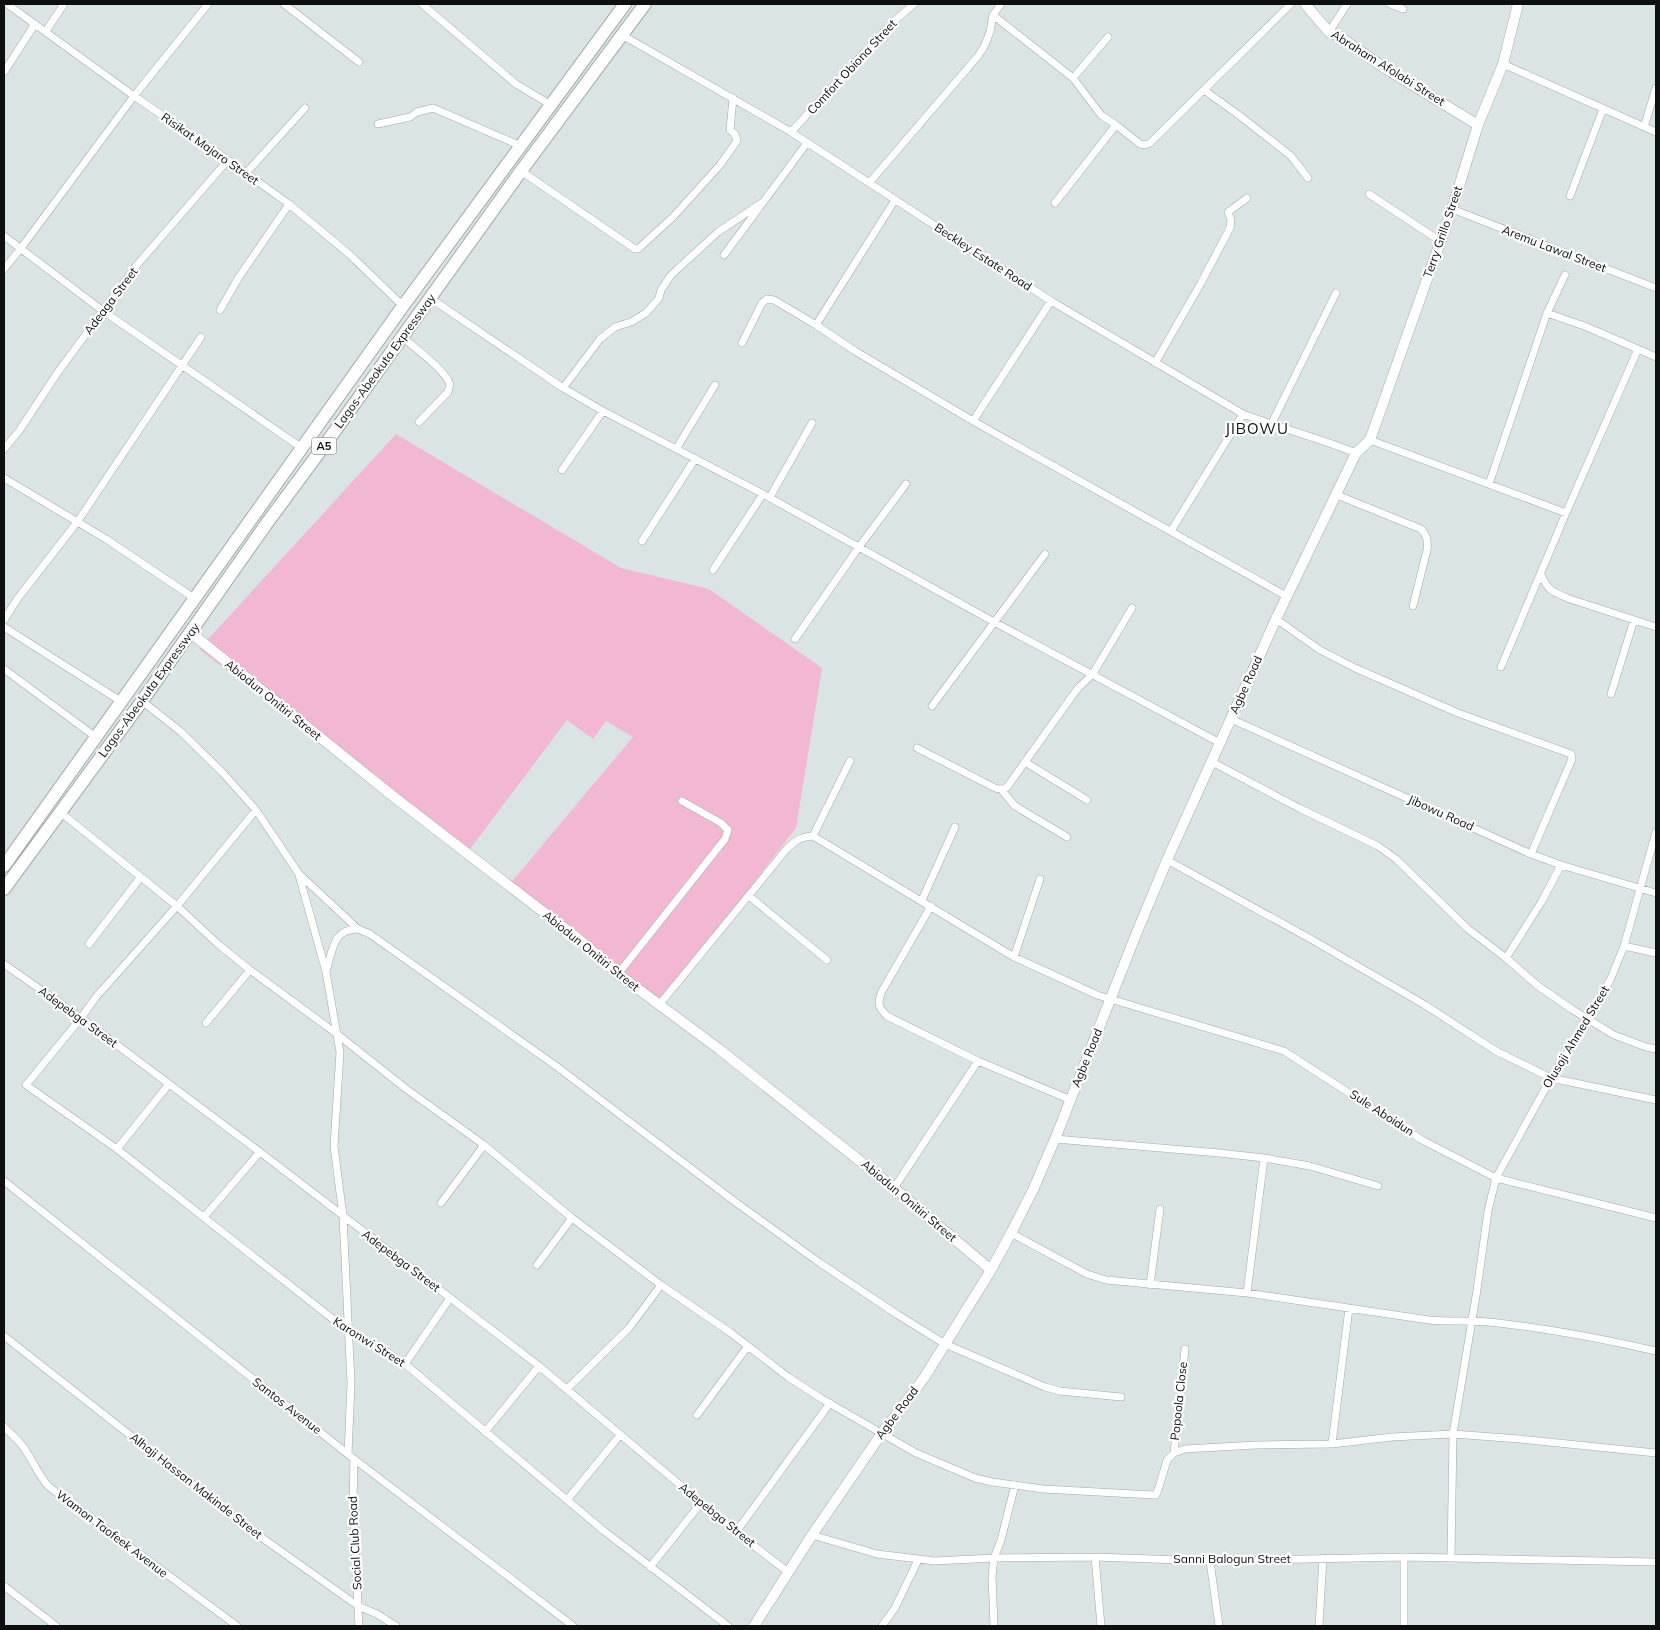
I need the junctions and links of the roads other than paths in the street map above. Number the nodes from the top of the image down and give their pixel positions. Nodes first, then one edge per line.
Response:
1 (7, 4) edge
2 (64, 4) edge
3 (208, 4) edge
4 (284, 4) edge
5 (422, 4) edge
6 (625, 4) edge
7 (645, 4) edge
8 (914, 4) edge
9 (1001, 4) edge
10 (1291, 4) edge
11 (1304, 4) edge
12 (1347, 4) edge
13 (1390, 4) edge
14 (1516, 4) edge
15 (1403, 8) dead end
16 (993, 15) junction
17 (35, 24) junction
18 (46, 31) junction
19 (1329, 32) junction
20 (622, 34) junction
21 (1108, 37) dead end
22 (359, 62) dead end
23 (1503, 64) junction
24 (4, 72) edge
25 (1073, 78) junction
26 (1656, 88) edge
27 (1204, 90) junction
28 (134, 96) junction
29 (732, 98) junction
30 (551, 105) junction
31 (304, 108) dead end
32 (1603, 109) junction
33 (378, 124) dead end
34 (1116, 125) junction
35 (1478, 125) junction
36 (1644, 127) junction
37 (791, 132) junction
38 (1656, 132) edge
39 (807, 143) junction
40 (521, 146) junction
41 (228, 160) junction
42 (521, 171) junction
43 (246, 173) junction
44 (1308, 178) dead end
45 (870, 182) junction
46 (1369, 194) dead end
47 (1570, 196) dead end
48 (1247, 198) dead end
49 (895, 200) junction
50 (763, 202) junction
51 (1055, 203) dead end
52 (289, 204) junction
53 (1452, 209) junction
54 (4, 236) edge
55 (1440, 241) junction
56 (21, 248) junction
57 (724, 255) dead end
58 (4, 268) edge
59 (1565, 275) dead end
60 (1656, 288) edge
61 (1336, 293) dead end
62 (430, 298) junction
63 (1051, 301) junction
64 (403, 306) junction
65 (220, 310) dead end
66 (103, 311) junction
67 (1546, 313) junction
68 (816, 325) junction
69 (202, 337) dead end
70 (402, 337) junction
71 (742, 343) dead end
72 (1638, 349) junction
73 (1656, 357) edge
74 (1156, 363) junction
75 (181, 365) junction
76 (715, 385) dead end
77 (563, 388) junction
78 (603, 411) junction
79 (1242, 414) junction
80 (973, 421) junction
81 (419, 422) dead end
82 (812, 423) dead end
83 (1271, 425) junction
84 (1370, 440) junction
85 (302, 448) junction
86 (4, 449) edge
87 (676, 449) junction
88 (1356, 454) junction
89 (695, 459) junction
90 (562, 470) dead end
91 (4, 478) edge
92 (906, 484) dead end
93 (1489, 484) junction
94 (1337, 495) junction
95 (766, 496) junction
96 (1566, 513) junction
97 (78, 521) junction
98 (1171, 531) junction
99 (642, 541) dead end
100 (859, 547) junction
101 (1046, 554) dead end
102 (713, 570) dead end
103 (1541, 575) junction
104 (1288, 596) junction
105 (194, 598) junction
106 (1413, 606) dead end
107 (1132, 608) dead end
108 (1276, 619) junction
109 (4, 620) edge
110 (1634, 620) junction
111 (994, 622) junction
112 (4, 626) edge
113 (1656, 627) edge
114 (190, 633) junction
115 (795, 639) dead end
116 (1502, 667) dead end
117 (4, 669) edge
118 (1092, 675) junction
119 (1611, 694) dead end
120 (142, 701) junction
121 (122, 702) junction
122 (932, 706) dead end
123 (1231, 719) junction
124 (97, 738) junction
125 (1220, 743) junction
126 (917, 748) dead end
127 (850, 761) dead end
128 (1025, 762) junction
129 (1212, 762) junction
130 (1001, 790) junction
131 (1087, 800) dead end
132 (682, 801) dead end
133 (256, 810) junction
134 (60, 812) junction
135 (955, 826) dead end
136 (1656, 832) edge
137 (813, 836) junction
138 (1067, 837) dead end
139 (1531, 854) junction
140 (1167, 860) junction
141 (1560, 865) junction
142 (4, 866) edge
143 (299, 874) junction
144 (140, 878) junction
145 (1040, 879) dead end
146 (4, 889) edge
147 (1640, 889) junction
148 (1656, 893) edge
149 (748, 896) junction
150 (922, 900) junction
151 (177, 906) junction
152 (931, 906) junction
153 (358, 928) junction
154 (89, 944) dead end
155 (1624, 946) junction
156 (1656, 953) edge
157 (1014, 957) junction
158 (1506, 958) junction
159 (827, 960) dead end
160 (4, 964) edge
161 (250, 970) junction
162 (326, 972) junction
163 (618, 974) junction
164 (1110, 1000) junction
165 (659, 1005) junction
166 (81, 1018) junction
167 (1588, 1020) junction
168 (206, 1023) dead end
169 (336, 1034) junction
170 (1656, 1049) edge
171 (978, 1061) junction
172 (1551, 1078) junction
173 (169, 1084) junction
174 (1071, 1100) junction
175 (1656, 1100) edge
176 (1055, 1139) junction
177 (484, 1145) junction
178 (117, 1149) junction
179 (260, 1152) junction
180 (1264, 1158) junction
181 (1496, 1178) junction
182 (4, 1181) edge
183 (1378, 1186) dead end
184 (894, 1188) junction
185 (442, 1202) dead end
186 (1160, 1209) dead end
187 (343, 1216) junction
188 (204, 1218) junction
189 (572, 1218) junction
190 (1656, 1218) edge
191 (1011, 1233) junction
192 (537, 1265) dead end
193 (991, 1270) junction
194 (662, 1285) junction
195 (1150, 1285) junction
196 (1247, 1293) junction
197 (450, 1298) junction
198 (1349, 1308) junction
199 (1472, 1322) junction
200 (348, 1331) junction
201 (4, 1336) edge
202 (945, 1344) junction
203 (748, 1346) junction
204 (1185, 1349) dead end
205 (1656, 1351) edge
206 (405, 1364) junction
207 (539, 1366) junction
208 (568, 1389) junction
209 (1121, 1397) dead end
210 (830, 1403) junction
211 (697, 1416) dead end
212 (4, 1427) edge
213 (485, 1432) junction
214 (882, 1433) junction
215 (1453, 1434) junction
216 (620, 1435) junction
217 (1332, 1444) junction
218 (1174, 1453) junction
219 (1656, 1453) edge
220 (351, 1456) junction
221 (1015, 1485) junction
222 (566, 1500) junction
223 (702, 1503) junction
224 (736, 1532) junction
225 (812, 1536) junction
226 (1095, 1557) junction
227 (994, 1558) junction
228 (1323, 1558) junction
229 (1404, 1558) junction
230 (1451, 1558) junction
231 (918, 1560) junction
232 (1210, 1561) junction
233 (1656, 1562) edge
234 (650, 1566) junction
235 (788, 1572) junction
236 (4, 1586) edge
237 (358, 1606) junction
238 (56, 1626) edge
239 (237, 1626) edge
240 (359, 1626) edge
241 (396, 1626) edge
242 (573, 1626) edge
243 (728, 1626) edge
244 (754, 1626) edge
245 (882, 1626) edge
246 (994, 1626) edge
247 (1101, 1626) edge
248 (1219, 1626) edge
249 (1319, 1626) edge
250 (1404, 1626) edge

1 - 17 street, Risikat Majaro Street
2 - 18 street
3 - 28 street
4 - 22 street
5 - 30 street
6 - 30 highway, Lagos-Abeokuta Expressway / A5
7 - 20 highway, Lagos-Abeokuta Expressway / A5
8 - 37 street, Comfort Obiona Street
9 - 16 street
10 - 27 street
11 - 19 street, Abraham Afolabi Street
12 - 19 street
13 - 15 street
14 - 23 street, Terry Grillo Street
16 - 25 street
16 - 45 street
17 - 18 street, Risikat Majaro Street
17 - 24 street
18 - 28 street, Risikat Majaro Street
19 - 35 street, Abraham Afolabi Street
20 - 29 street, Beckley Estate Road
20 - 42 highway, Lagos-Abeokuta Expressway / A5
21 - 25 street
23 - 32 street
23 - 35 street, Terry Grillo Street
25 - 34 street
26 - 36 street
27 - 34 street
27 - 44 street
28 - 41 street, Risikat Majaro Street
28 - 56 street
29 - 37 street, Beckley Estate Road
29 - 42 street
30 - 40 highway, Lagos-Abeokuta Expressway / A5
31 - 43 street
32 - 36 street
32 - 47 street
33 - 40 street
34 - 51 street
35 - 53 street, Terry Grillo Street
36 - 38 street
37 - 39 street, Beckley Estate Road
39 - 45 street, Beckley Estate Road
39 - 50 street
40 - 64 highway, Lagos-Abeokuta Expressway / A5
41 - 43 street, Risikat Majaro Street
41 - 66 street, Adeaga Street
42 - 62 highway, Lagos-Abeokuta Expressway / A5
43 - 52 street, Risikat Majaro Street
45 - 49 street, Beckley Estate Road
46 - 55 street
48 - 74 street
49 - 63 street, Beckley Estate Road
49 - 68 street
50 - 57 street
50 - 77 street
52 - 64 street, Risikat Majaro Street
52 - 65 street
53 - 55 street, Terry Grillo Street
53 - 60 street, Aremu Lawal Street
54 - 56 street
55 - 84 street, Terry Grillo Street
56 - 58 street
56 - 66 street
59 - 67 street
61 - 83 street
62 - 70 highway, Lagos-Abeokuta Expressway / A5
62 - 77 street
63 - 74 street, Beckley Estate Road
63 - 80 street
64 - 85 highway, Lagos-Abeokuta Expressway / A5
66 - 75 street
66 - 86 street, Adeaga Street
67 - 72 street
67 - 93 street
68 - 71 street
68 - 80 street
69 - 75 street
70 - 81 street
70 - 114 highway, Lagos-Abeokuta Expressway / A5
72 - 73 street
72 - 96 street
74 - 79 street, Beckley Estate Road
75 - 85 street
75 - 97 street
76 - 87 street
77 - 78 street
78 - 87 street
78 - 90 street
79 - 83 street, Beckley Estate Road
79 - 98 street
80 - 98 street
82 - 95 street
83 - 88 street, Beckley Estate Road
84 - 88 street, Terry Grillo Street
84 - 93 street
85 - 105 highway, Lagos-Abeokuta Expressway / A5
87 - 89 street
88 - 94 street, Agbe Road
89 - 95 street
89 - 99 street
91 - 97 street
92 - 100 street
93 - 96 street
94 - 104 street, Agbe Road
94 - 106 street
95 - 100 street
95 - 102 street
96 - 103 street
97 - 105 street
97 - 109 street
98 - 104 street
100 - 111 street
100 - 115 street
101 - 111 street
103 - 110 street
103 - 116 street
104 - 108 street, Agbe Road
105 - 121 highway, Lagos-Abeokuta Expressway / A5
107 - 118 street
108 - 123 street, Agbe Road
108 - 139 street
110 - 113 street
110 - 119 street
111 - 118 street
111 - 122 street
112 - 121 street
114 - 120 highway, Lagos-Abeokuta Expressway / A5
114 - 163 street, Abiodun Onitiri Street
117 - 124 street
118 - 125 street
118 - 128 street
120 - 133 street
120 - 134 highway, Lagos-Abeokuta Expressway / A5
121 - 124 highway, Lagos-Abeokuta Expressway / A5
123 - 125 street, Agbe Road
123 - 139 street, Jibowu Road
124 - 142 highway, Lagos-Abeokuta Expressway / A5
125 - 129 street, Agbe Road
126 - 130 street
127 - 137 street
128 - 130 street
128 - 131 street
129 - 140 street, Agbe Road
129 - 158 street
130 - 138 street
132 - 163 street
133 - 143 street
133 - 151 street
134 - 144 street
134 - 146 highway, Lagos-Abeokuta Expressway / A5
135 - 150 street
136 - 147 street, Olusoji Ahmed Street
137 - 149 street
137 - 150 street, Sule Aboidun
139 - 141 street, Jibowu Road
140 - 164 street, Agbe Road
140 - 172 street
141 - 147 street, Jibowu Road
141 - 158 street
143 - 153 street
143 - 162 street, Social Club Road
144 - 151 street
144 - 154 street
145 - 157 street
147 - 148 street, Jibowu Road
147 - 155 street, Olusoji Ahmed Street
149 - 159 street
149 - 165 street
150 - 152 street, Sule Aboidun
151 - 161 street
151 - 166 street
152 - 157 street, Sule Aboidun
152 - 171 street
153 - 162 street
153 - 202 street
155 - 156 street
155 - 167 street, Olusoji Ahmed Street
157 - 164 street, Sule Aboidun
158 - 167 street
160 - 166 street, Adepebga Street
161 - 168 street
161 - 169 street
162 - 169 street, Social Club Road
163 - 165 street, Abiodun Onitiri Street
164 - 174 street, Agbe Road
164 - 181 street, Sule Aboidun
165 - 184 street, Abiodun Onitiri Street
166 - 173 street, Adepebga Street
166 - 178 street, Karonwi Street
167 - 170 street
167 - 172 street, Olusoji Ahmed Street
169 - 177 street
169 - 187 street, Social Club Road
171 - 174 street
171 - 184 street
172 - 175 street
172 - 181 street, Olusoji Ahmed Street
173 - 178 street
173 - 179 street, Adepebga Street
174 - 176 street, Agbe Road
176 - 180 street
176 - 191 street, Agbe Road
177 - 185 street
177 - 189 street
178 - 188 street, Karonwi Street
179 - 187 street, Adepebga Street
179 - 188 street
180 - 183 street
180 - 196 street
181 - 190 street, Sule Aboidun
181 - 199 street, Olusoji Ahmed Street
182 - 220 street, Santos Avenue
184 - 193 street, Abiodun Onitiri Street
186 - 195 street
187 - 197 street, Adepebga Street
187 - 200 street, Social Club Road
188 - 200 street, Karonwi Street
189 - 192 street
189 - 194 street
191 - 193 street, Agbe Road
191 - 195 street
193 - 202 street, Agbe Road
194 - 203 street
194 - 208 street
195 - 196 street
196 - 198 street
197 - 206 street
197 - 207 street, Adepebga Street
198 - 199 street
198 - 217 street
199 - 205 street
199 - 215 street, Olusoji Ahmed Street
200 - 206 street, Karonwi Street
200 - 220 street, Social Club Road
201 - 237 street, Alhaji Hassan Makinde Street
202 - 209 street
202 - 214 street, Agbe Road
203 - 210 street
203 - 211 street
204 - 218 street, Popoola Close
206 - 213 street, Karonwi Street
207 - 208 street, Adepebga Street
207 - 213 street
208 - 216 street, Adepebga Street
210 - 214 street
210 - 224 street
212 - 239 street, Wamon Taofeek Avenue
213 - 222 street, Karonwi Street
214 - 221 street
214 - 225 street, Agbe Road
215 - 217 street
215 - 219 street
215 - 230 street, Olusoji Ahmed Street
216 - 222 street
216 - 223 street, Adepebga Street
217 - 218 street
218 - 221 street
220 - 237 street, Social Club Road
220 - 242 street, Santos Avenue
221 - 227 street
222 - 234 street, Karonwi Street
223 - 224 street, Adepebga Street
223 - 234 street
224 - 235 street, Adepebga Street
225 - 231 street, Sanni Balogun Street
225 - 235 street, Agbe Road
226 - 227 street, Sanni Balogun Street
226 - 232 street, Sanni Balogun Street
226 - 247 street
227 - 231 street, Sanni Balogun Street
227 - 246 street
228 - 229 street, Sanni Balogun Street
228 - 232 street, Sanni Balogun Street
228 - 249 street
229 - 230 street, Sanni Balogun Street
229 - 250 street
230 - 233 street, Sanni Balogun Street
231 - 245 street
232 - 248 street
234 - 243 street, Karonwi Street
235 - 244 street, Agbe Road
236 - 238 street
237 - 240 street, Social Club Road
237 - 241 street, Alhaji Hassan Makinde Street

